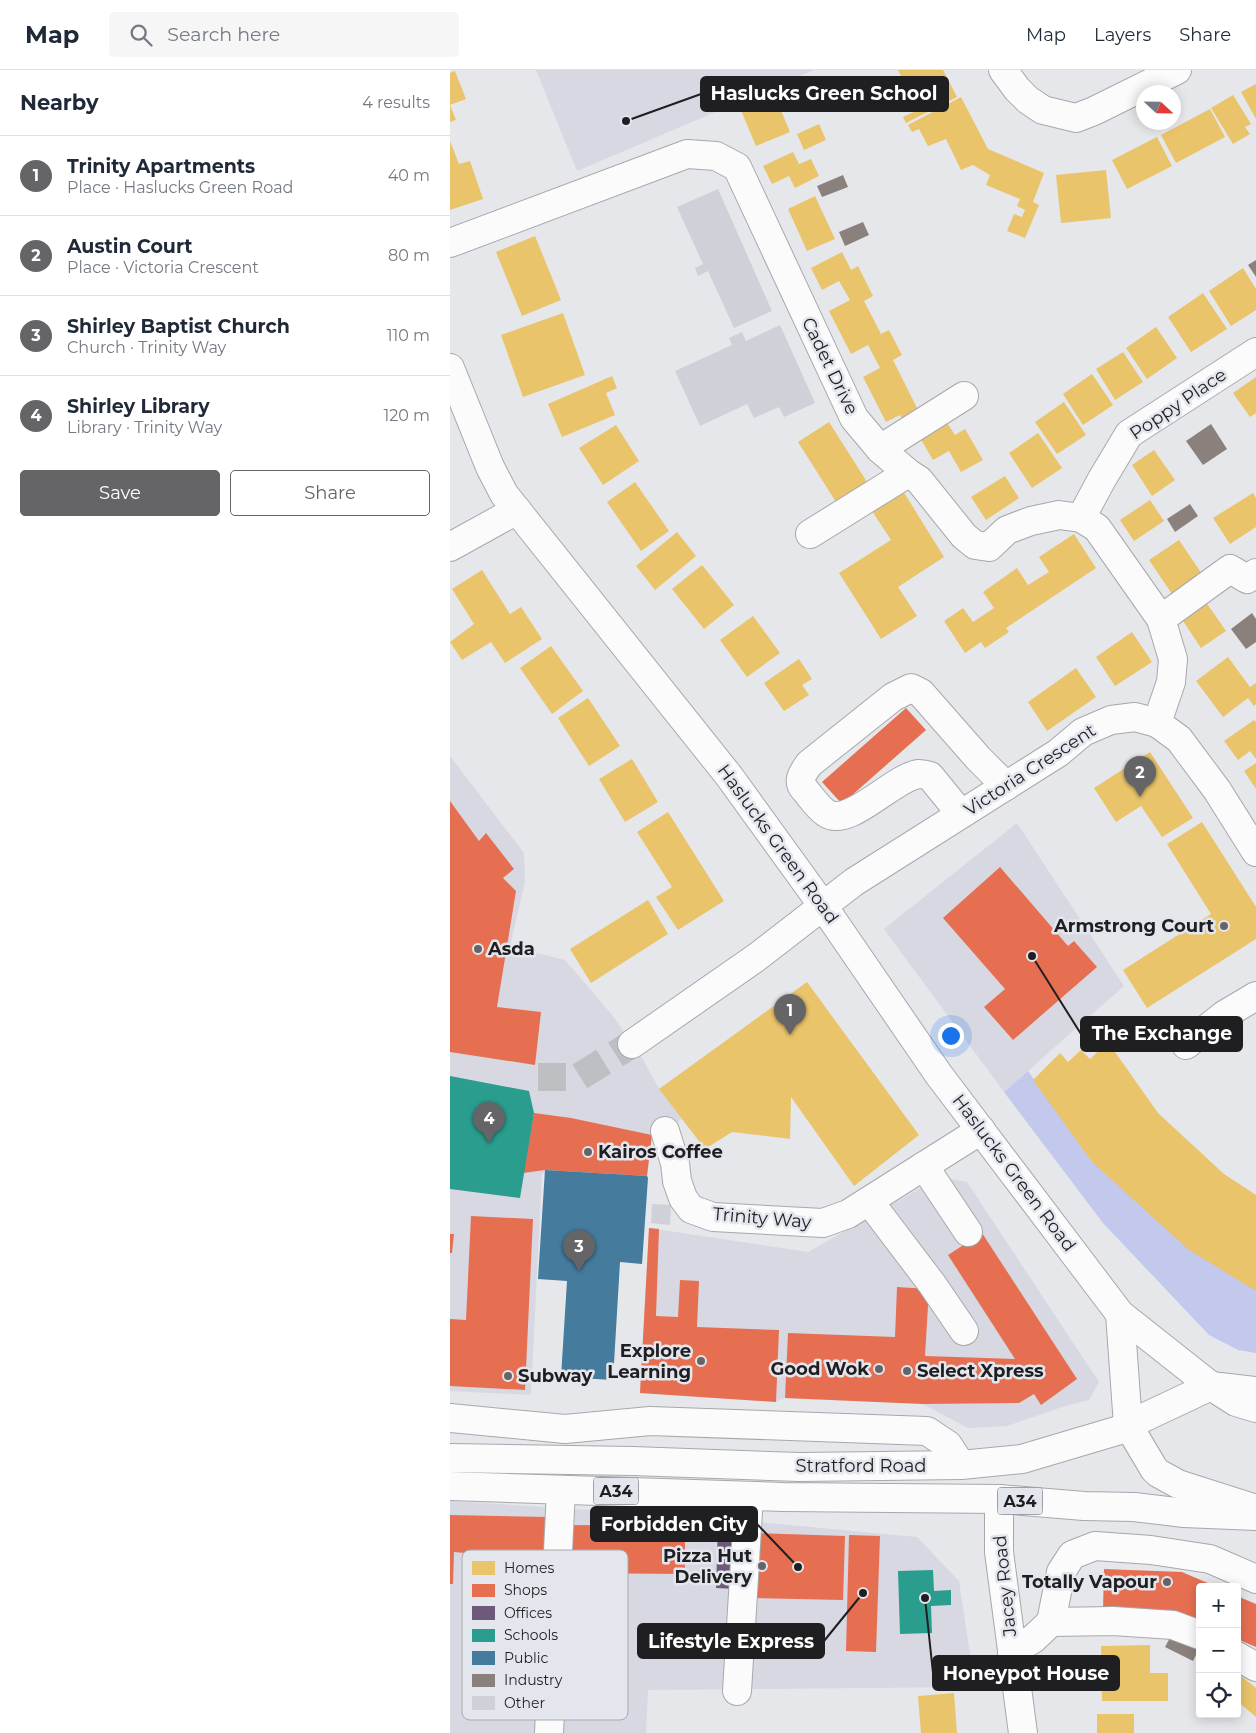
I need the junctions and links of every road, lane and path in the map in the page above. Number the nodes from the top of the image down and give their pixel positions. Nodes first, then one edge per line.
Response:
1 (1003, 70) edge
2 (1177, 70) edge
3 (450, 244) edge
4 (1256, 352) edge
5 (450, 368) edge
6 (964, 396) dead end
7 (880, 448) junction
8 (908, 473) junction
9 (517, 510) junction
10 (1081, 518) junction
11 (810, 534) dead end
12 (450, 547) edge
13 (1256, 573) edge
14 (1160, 618) junction
15 (1157, 723) junction
16 (1006, 786) junction
17 (961, 814) junction
18 (1253, 840) edge
19 (823, 906) junction
20 (1256, 996) edge
21 (632, 1044) tunnel mouth
22 (1186, 1045) dead end
23 (980, 1130) junction
24 (665, 1131) dead end
25 (924, 1166) junction
26 (869, 1201) junction
27 (968, 1232) dead end
28 (1120, 1314) junction
29 (964, 1331) dead end
30 (1210, 1386) junction
31 (1256, 1391) edge
32 (1256, 1408) edge
33 (450, 1418) edge
34 (1128, 1425) junction
35 (544, 1427) junction
36 (450, 1458) edge
37 (544, 1460) junction
38 (998, 1462) junction
39 (961, 1466) junction
40 (450, 1486) edge
41 (561, 1490) junction
42 (749, 1496) junction
43 (998, 1499) junction
44 (1256, 1508) edge
45 (1256, 1516) edge
46 (558, 1550) edge
47 (1256, 1579) edge
48 (1051, 1622) junction
49 (1196, 1634) edge
50 (1012, 1652) junction
51 (1241, 1658) edge
52 (1256, 1667) edge
53 (737, 1691) dead end
54 (550, 1720) edge
55 (549, 1733) edge
56 (1023, 1733) edge

1 - 2 main road
3 - 7 main road, Cadet Drive
4 - 10 main road, Poppy Place
5 - 9 main road, Haslucks Green Road
6 - 7 main road
7 - 8 main road, Cadet Drive
8 - 10 main road, Cadet Drive
8 - 11 main road
9 - 12 main road
9 - 19 main road, Haslucks Green Road
10 - 14 main road
13 - 14 main road
14 - 15 main road
15 - 16 main road, Victoria Crescent
15 - 18 main road, Victoria Crescent
16 - 17 main road, Victoria Crescent
16 - 17 main road
17 - 19 main road, Victoria Crescent
19 - 21 main road, Victoria Crescent
19 - 23 main road, Haslucks Green Road
20 - 22 main road
23 - 25 main road, Trinity Way
23 - 28 main road, Haslucks Green Road
24 - 26 main road, Trinity Way
25 - 26 main road, Trinity Way
25 - 27 main road
26 - 29 main road
28 - 30 main road, Haslucks Green Road
28 - 34 main road
30 - 31 main road
30 - 32 main road, Haslucks Green Road
30 - 34 main road, Stratford Road / A34
33 - 35 main road
34 - 38 main road, Stratford Road / A34
34 - 44 main road
35 - 37 main road
35 - 39 main road
36 - 37 main road, Stratford Road / A34
37 - 39 main road, Stratford Road / A34
38 - 39 main road, Stratford Road / A34
38 - 43 main road, Jacey Road
40 - 41 main road, Stratford Road / A34
41 - 42 main road, Stratford Road / A34
41 - 46 main road
42 - 43 main road, Stratford Road / A34
42 - 53 main road
43 - 45 main road, Stratford Road / A34
43 - 50 main road, Jacey Road
47 - 48 main road
48 - 49 main road
48 - 50 main road
50 - 56 main road, Jacey Road
51 - 52 main road
54 - 55 main road

